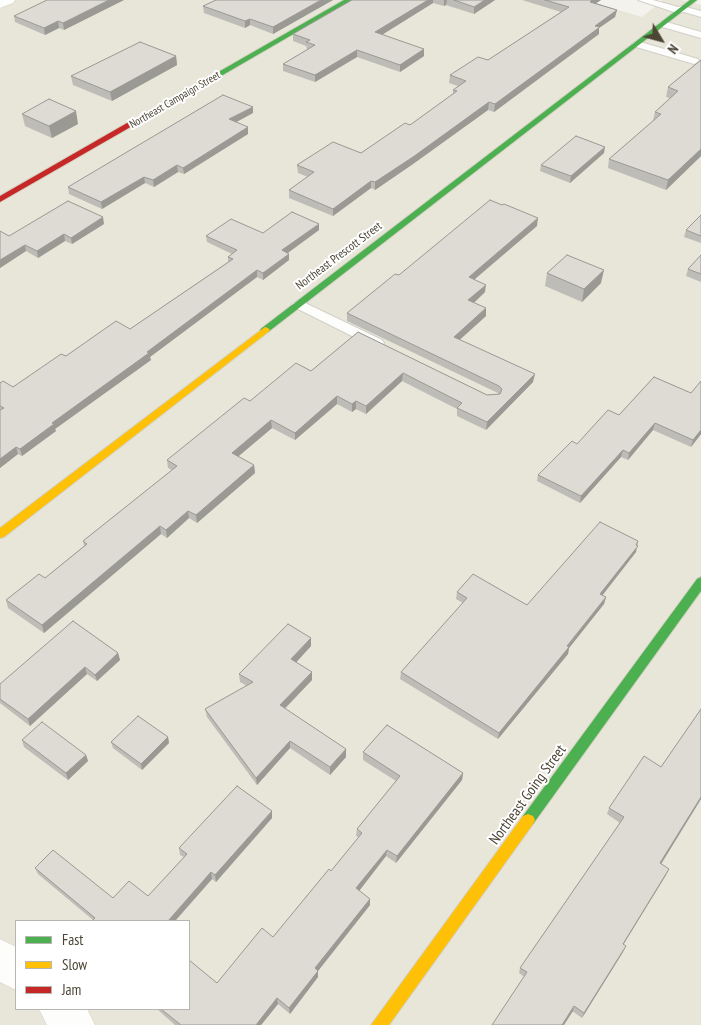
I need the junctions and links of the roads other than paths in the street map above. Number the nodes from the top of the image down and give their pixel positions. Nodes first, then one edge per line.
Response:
1 (7, 0) edge
2 (349, 0) edge
3 (643, 0) edge
4 (694, 0) edge
5 (0, 3) edge
6 (681, 10) junction
7 (701, 14) edge
8 (663, 24) junction
9 (700, 34) edge
10 (637, 44) junction
11 (694, 61) dead end
12 (0, 199) edge
13 (299, 304) junction
14 (391, 350) edge
15 (0, 534) edge
16 (701, 582) edge
17 (59, 1010) edge
18 (76, 1025) edge
19 (379, 1025) edge

1 - 5 street
2 - 12 street, Northeast Campaign Street
3 - 6 lane
4 - 6 street, Northeast Prescott Street
6 - 7 lane
6 - 8 street, Northeast Prescott Street
8 - 9 lane
8 - 10 street, Northeast Prescott Street
10 - 11 lane
10 - 13 street, Northeast Prescott Street
13 - 14 lane
13 - 15 street, Northeast Prescott Street
16 - 19 street, Northeast Going Street
17 - 18 street

